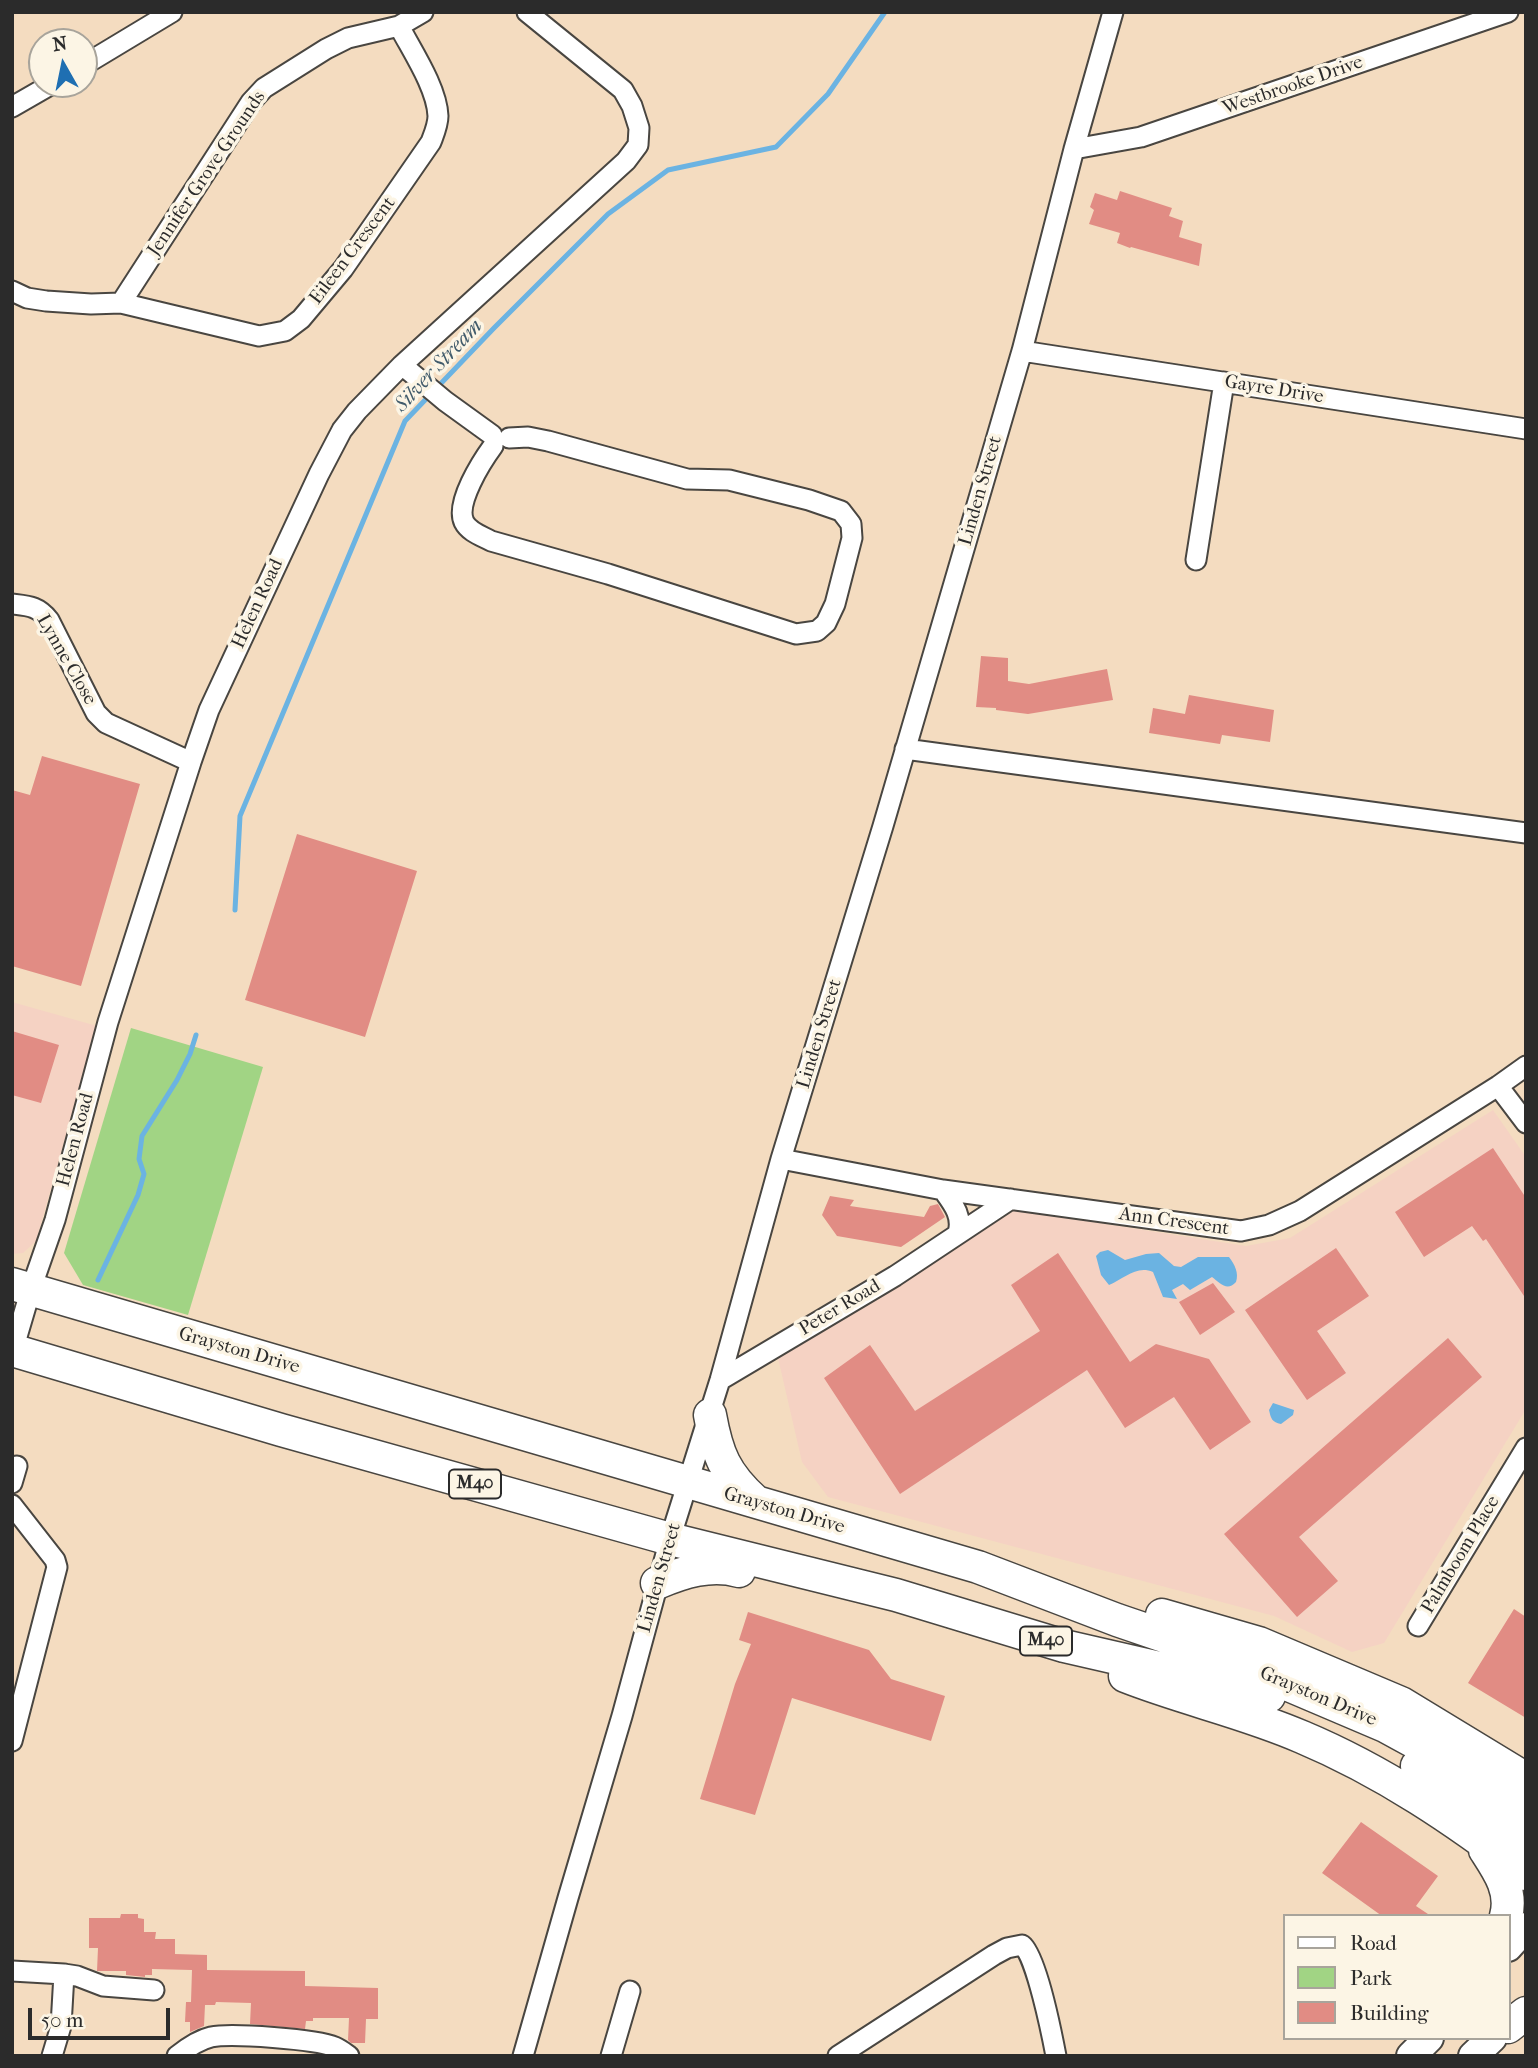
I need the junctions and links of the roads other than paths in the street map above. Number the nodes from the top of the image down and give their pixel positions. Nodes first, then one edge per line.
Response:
1 (172, 12) edge
2 (423, 12) edge
3 (527, 12) edge
4 (1114, 12) edge
5 (1508, 12) edge
6 (399, 26) junction
7 (98, 57) edge
8 (28, 98) edge
9 (12, 107) edge
10 (1074, 149) junction
11 (12, 291) edge
12 (121, 303) junction
13 (1022, 351) junction
14 (402, 365) junction
15 (1224, 382) junction
16 (1526, 429) edge
17 (498, 440) junction
18 (1196, 559) dead end
19 (12, 604) edge
20 (905, 749) junction
21 (191, 762) junction
22 (1526, 832) edge
23 (1526, 1066) edge
24 (1498, 1086) junction
25 (1526, 1123) edge
26 (781, 1159) junction
27 (943, 1190) junction
28 (1011, 1199) junction
29 (958, 1233) junction
30 (22, 1287) edge
31 (13, 1350) edge
32 (720, 1380) junction
33 (710, 1415) junction
34 (1526, 1448) edge
35 (689, 1483) junction
36 (756, 1503) junction
37 (12, 1506) edge
38 (670, 1539) junction
39 (978, 1567) junction
40 (657, 1583) junction
41 (896, 1595) junction
42 (1418, 1626) dead end
43 (1064, 1646) junction
44 (1205, 1664) junction
45 (12, 1741) edge
46 (1526, 1779) edge
47 (1526, 1810) edge
48 (1476, 1835) junction
49 (1526, 1840) edge
50 (1526, 1874) edge
51 (1507, 1914) edge
52 (1526, 1927) edge
53 (1510, 1945) edge
54 (12, 1971) edge
55 (64, 1974) junction
56 (154, 1990) dead end
57 (630, 1991) dead end
58 (1526, 2004) edge
59 (1526, 2013) edge
60 (1510, 2020) edge
61 (1510, 2025) edge
62 (1427, 2040) edge
63 (52, 2056) edge
64 (177, 2056) edge
65 (349, 2056) edge
66 (523, 2056) edge
67 (611, 2056) edge
68 (838, 2056) edge
69 (1056, 2056) edge
70 (1411, 2056) edge

1 - 7 street
2 - 6 street, Jennifer Grove Grounds
3 - 14 street, Helen Road
4 - 10 street, Linden Street
5 - 10 street, Westbrooke Drive
6 - 12 street, Jennifer Grove Grounds
6 - 12 street, Eileen Crescent
8 - 9 street
10 - 13 street, Linden Street
11 - 12 street, Eileen Crescent
13 - 15 street, Gayre Drive
13 - 20 street, Linden Street
14 - 17 street
14 - 21 street, Helen Road
15 - 16 street, Gayre Drive
15 - 18 street
17 - 17 street
19 - 21 street, Lynne Close
20 - 22 street
20 - 26 street, Linden Street
21 - 30 street, Helen Road
23 - 24 street, Ann Crescent
24 - 25 street
24 - 28 street, Ann Crescent
26 - 27 street, Ann Crescent
26 - 32 street, Linden Street
27 - 28 street, Ann Crescent
27 - 29 street
28 - 29 street, Peter Road
29 - 32 street, Peter Road
30 - 31 street, Helen Road
30 - 35 main road, Grayston Drive / M40
31 - 38 main road, Grayston Drive / M40
32 - 33 street, Linden Street
33 - 35 street, Linden Street
33 - 36 main road
34 - 42 street, Palmboom Place
35 - 36 main road, Grayston Drive / M40
35 - 38 street, Linden Street
36 - 39 main road, Grayston Drive / M40
37 - 45 street
38 - 40 street, Linden Street
38 - 41 main road, Grayston Drive / M40
39 - 44 main road, Grayston Drive / M40
39 - 46 main road
40 - 41 main road
40 - 66 street, Linden Street
41 - 43 main road, Grayston Drive / M40
43 - 44 main road, Grayston Drive / M40
43 - 48 main road
44 - 47 main road, Grayston Drive / M40
44 - 49 main road, Grayston Drive / M40
48 - 50 main road
48 - 51 main road
52 - 53 main road
54 - 55 street
55 - 56 street
55 - 63 street
57 - 67 street
58 - 60 main road
59 - 61 main road
62 - 70 main road
64 - 65 street
68 - 69 street

